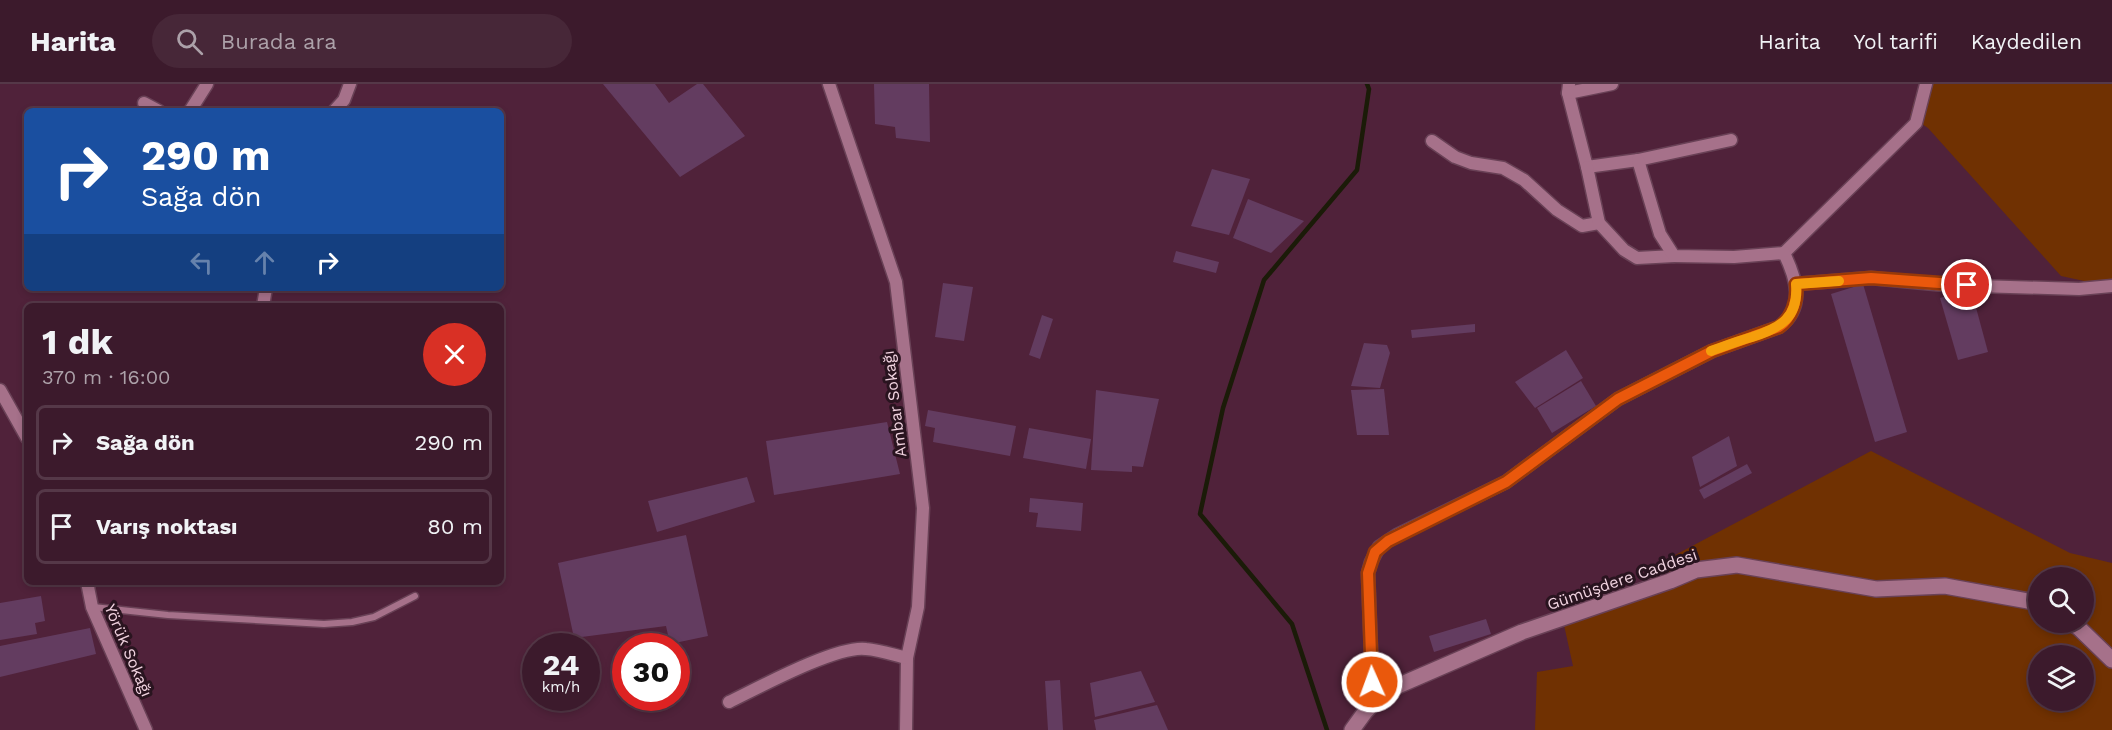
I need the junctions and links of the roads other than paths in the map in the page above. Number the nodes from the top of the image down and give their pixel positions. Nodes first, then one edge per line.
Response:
1 (207, 84) edge
2 (350, 84) edge
3 (829, 84) edge
4 (1612, 84) edge
5 (1926, 84) edge
6 (1569, 89) edge
7 (144, 103) dead end
8 (153, 108) edge
9 (192, 108) edge
10 (337, 108) edge
11 (1731, 140) dead end
12 (1432, 141) dead end
13 (1638, 160) junction
14 (1587, 167) junction
15 (1599, 223) junction
16 (1784, 254) junction
17 (1674, 256) junction
18 (1796, 284) junction
19 (2112, 286) edge
20 (0, 390) edge
21 (24, 433) edge
22 (89, 585) edge
23 (416, 596) dead end
24 (2028, 601) edge
25 (92, 607) junction
26 (2084, 633) edge
27 (907, 658) junction
28 (2112, 660) edge
29 (729, 702) dead end
30 (1373, 703) junction
31 (146, 730) edge
32 (906, 730) edge
33 (1352, 730) edge

1 - 9 street
2 - 10 street
3 - 27 street, Ambar Sokağı
4 - 6 street
5 - 16 street
6 - 14 street
7 - 8 street
11 - 13 street
12 - 15 street
13 - 14 street
13 - 17 street
14 - 15 street
15 - 17 street
16 - 17 street
16 - 18 street
18 - 19 street
18 - 30 street
20 - 21 street
22 - 25 street, Yörük Sokağı
23 - 25 lane
24 - 30 street, Gümüşdere Caddesi
25 - 31 street, Yörük Sokağı
26 - 28 street
27 - 29 street
27 - 32 street, Ambar Sokağı
30 - 33 street, Gümüşdere Caddesi

